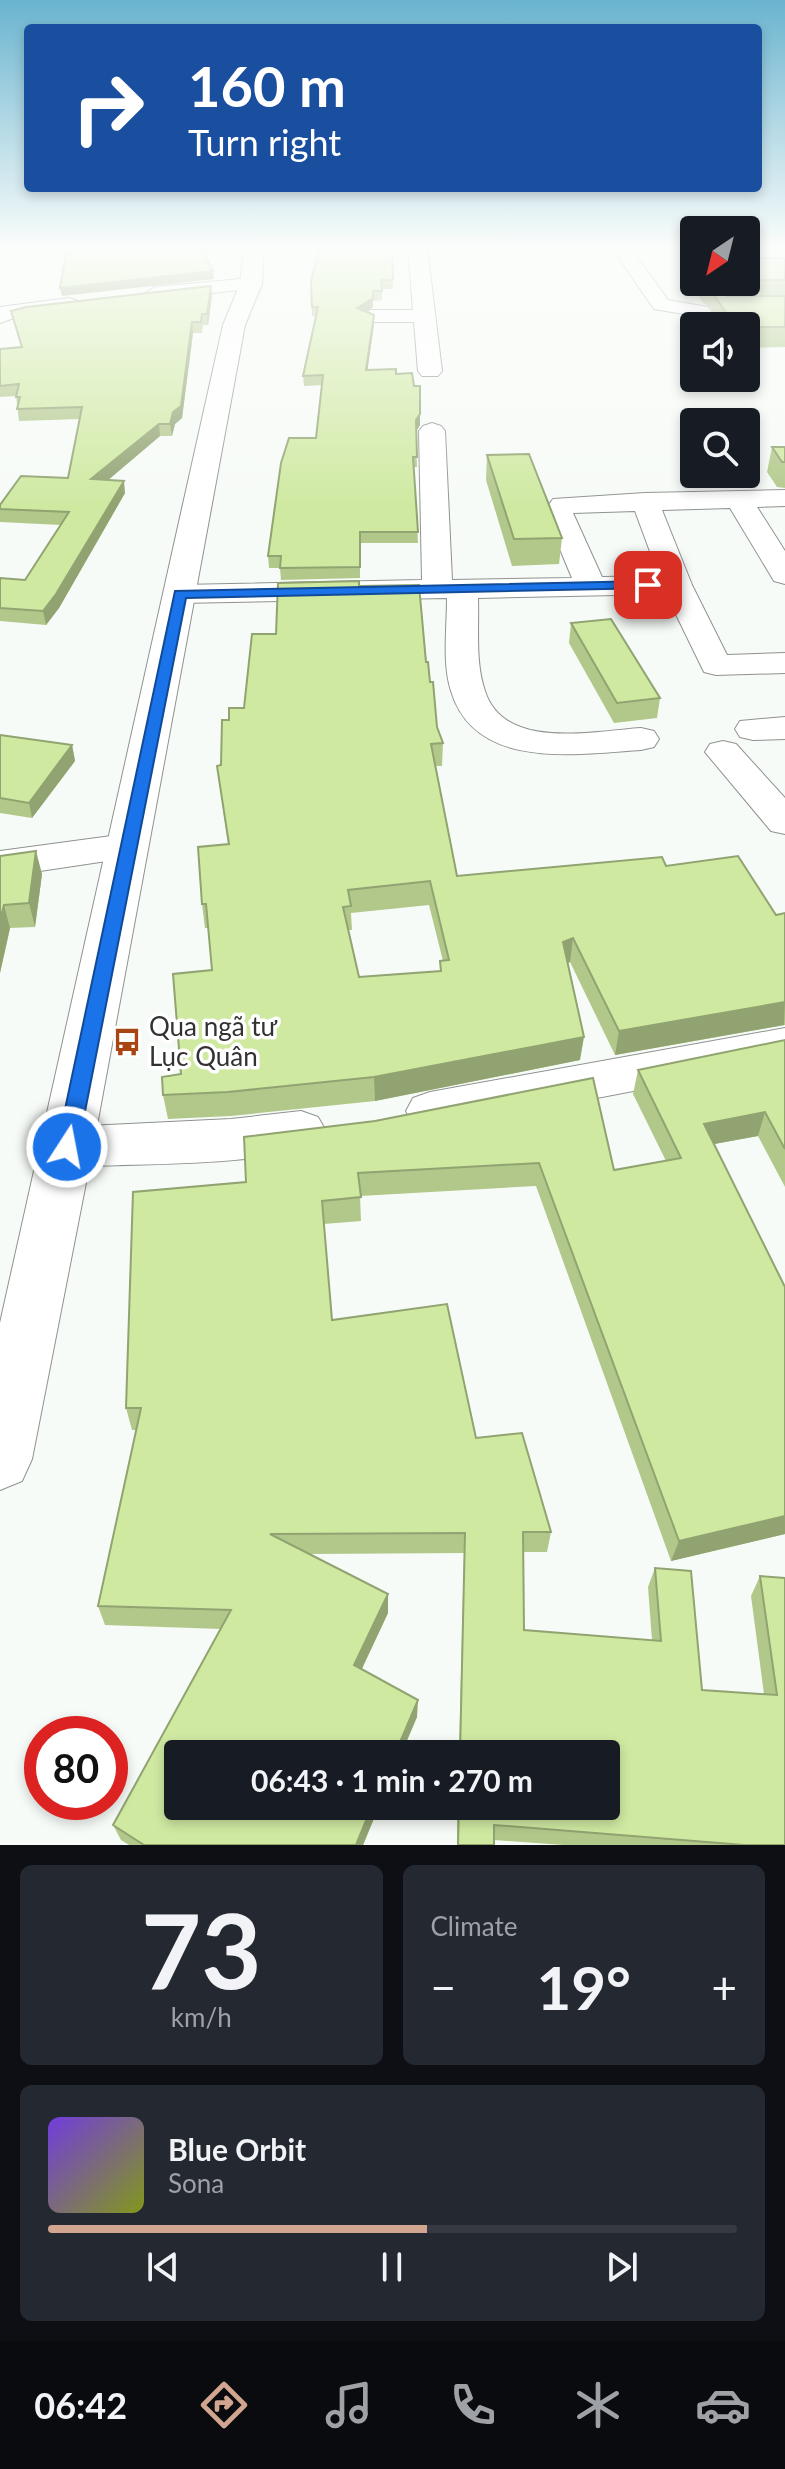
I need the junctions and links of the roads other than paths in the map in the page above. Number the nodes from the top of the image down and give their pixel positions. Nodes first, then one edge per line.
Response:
1 (232, 333) edge
2 (426, 333) edge
3 (430, 371) dead end
4 (432, 431) dead end
5 (785, 498) edge
6 (738, 499) junction
7 (645, 501) junction
8 (785, 575) edge
9 (677, 585) junction
10 (591, 587) junction
11 (450, 589) junction
12 (180, 594) junction
13 (785, 663) edge
14 (641, 739) dead end
15 (723, 752) dead end
16 (785, 822) edge
17 (126, 847) junction
18 (0, 864) edge
19 (785, 1045) edge
20 (67, 1147) junction
21 (0, 1459) edge

1 - 12 highway
2 - 3 street
4 - 11 street
5 - 6 street
6 - 7 street
6 - 8 street
7 - 9 street
7 - 10 street
9 - 10 street
9 - 13 street
10 - 11 street
11 - 12 street
11 - 14 street
12 - 17 highway
15 - 16 street
17 - 18 street
17 - 20 highway
19 - 20 street
20 - 21 highway

